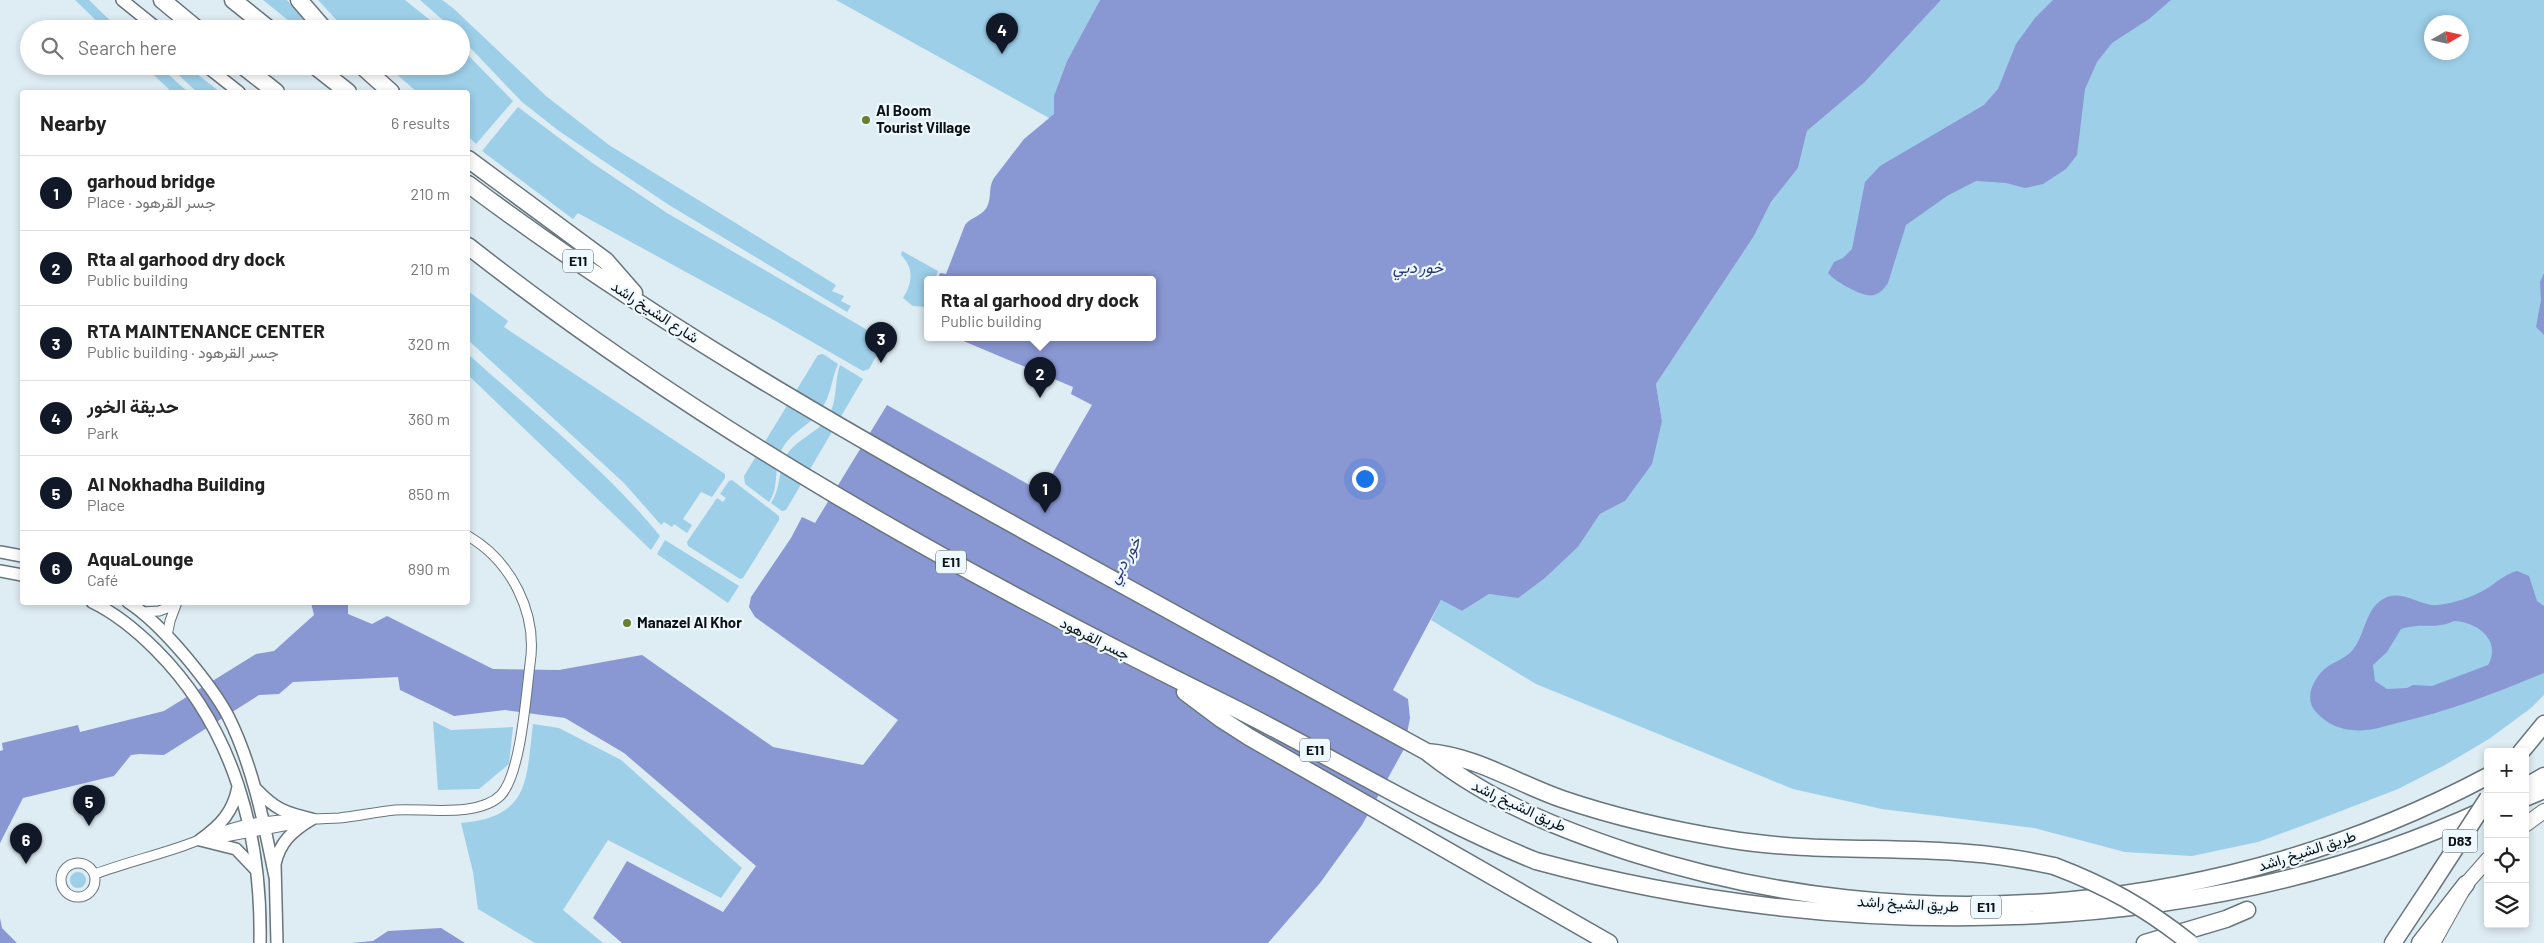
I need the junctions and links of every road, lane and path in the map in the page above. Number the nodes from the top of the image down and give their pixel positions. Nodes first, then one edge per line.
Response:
1 (122, 0) edge
2 (162, 0) edge
3 (233, 0) edge
4 (299, 0) edge
5 (147, 20) edge
6 (186, 20) edge
7 (257, 20) edge
8 (316, 20) edge
9 (217, 75) edge
10 (255, 75) edge
11 (326, 75) edge
12 (372, 75) edge
13 (236, 90) edge
14 (274, 90) edge
15 (345, 90) edge
16 (389, 90) edge
17 (470, 160) edge
18 (470, 185) edge
19 (470, 248) edge
20 (641, 303) junction
21 (470, 537) edge
22 (0, 552) edge
23 (20, 556) edge
24 (0, 571) edge
25 (20, 575) edge
26 (97, 605) edge
27 (132, 605) edge
28 (174, 605) edge
29 (176, 605) edge
30 (143, 612) junction
31 (168, 636) junction
32 (1169, 677) junction
33 (2544, 724) edge
34 (2544, 743) edge
35 (2524, 748) edge
36 (1427, 752) junction
37 (2529, 752) edge
38 (2544, 776) edge
39 (2484, 778) edge
40 (238, 785) junction
41 (2529, 785) edge
42 (254, 787) junction
43 (2544, 790) edge
44 (2529, 796) edge
45 (2484, 804) edge
46 (2484, 811) edge
47 (2544, 811) edge
48 (312, 819) junction
49 (2529, 821) edge
50 (265, 826) junction
51 (250, 829) junction
52 (200, 840) junction
53 (2484, 864) edge
54 (258, 873) junction
55 (94, 874) dead end
56 (275, 877) junction
57 (2466, 884) junction
58 (2268, 899) junction
59 (1689, 910) dead end
60 (2140, 925) dead end
61 (260, 943) edge
62 (277, 943) edge
63 (1609, 943) edge
64 (2145, 943) edge
65 (2190, 943) edge
66 (2393, 943) edge
67 (2420, 943) edge
68 (2434, 943) edge

1 - 5 street
2 - 6 highway
3 - 7 highway
4 - 8 highway
9 - 13 street
10 - 14 highway
11 - 15 highway
12 - 16 highway
17 - 20 highway
18 - 20 highway, شارع الشيخ راشد / E11
19 - 32 highway, جسر القرهود / E11
20 - 36 highway, شارع الشيخ راشد / E11
21 - 48 street
22 - 23 street
24 - 25 street
26 - 40 street
27 - 30 street
28 - 30 street
29 - 31 street
30 - 31 street
31 - 42 street
32 - 59 highway, جسر القرهود / E11
32 - 63 highway
33 - 35 highway
34 - 37 highway
36 - 39 highway, طريق الشيخ راشد / E11
36 - 65 highway, bridge
38 - 41 highway
40 - 51 street
40 - 52 street
42 - 48 street
42 - 50 street
43 - 44 highway
45 - 66 highway, D83, bridge
46 - 58 highway, طريق الشيخ راشد
47 - 49 main road
48 - 50 street
48 - 56 street
50 - 51 street
50 - 56 street
51 - 52 street
51 - 54 street
52 - 54 street
52 - 55 street
53 - 57 main road
54 - 61 street
56 - 62 street
57 - 67 highway
57 - 68 main road
58 - 60 highway, طريق الشيخ راشد
58 - 64 highway

